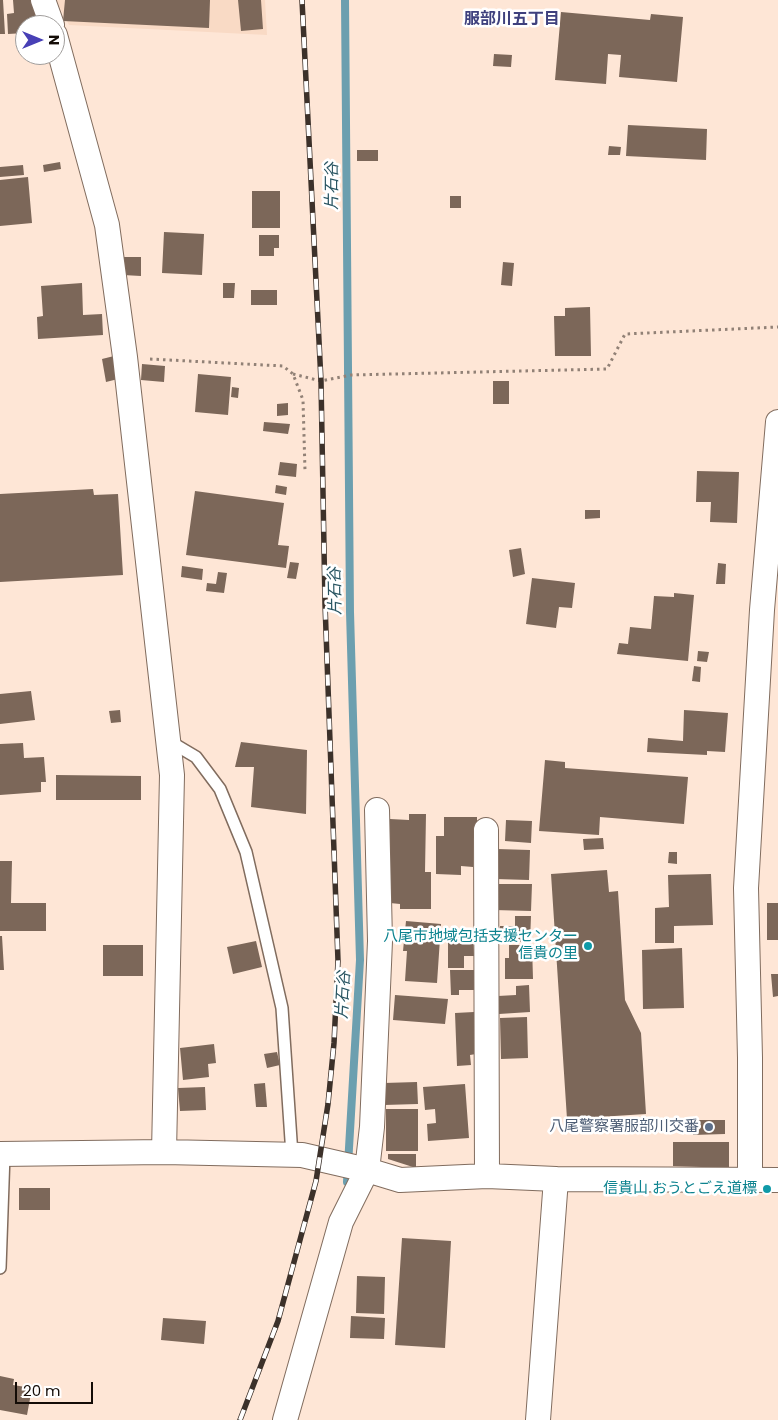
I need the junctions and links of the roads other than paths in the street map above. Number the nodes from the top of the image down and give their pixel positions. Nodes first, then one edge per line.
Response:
1 (43, 0) edge
2 (48, 15) edge
3 (63, 65) edge
4 (778, 422) edge
5 (168, 740) junction
6 (377, 810) dead end
7 (486, 830) dead end
8 (164, 1152) junction
9 (2, 1154) edge
10 (292, 1155) junction
11 (367, 1170) junction
12 (486, 1176) junction
13 (556, 1179) junction
14 (750, 1180) junction
15 (778, 1180) edge
16 (0, 1268) edge
17 (286, 1420) edge
18 (538, 1420) edge

1 - 2 street
3 - 5 street
4 - 14 street
5 - 8 street
5 - 10 lane
6 - 11 street
7 - 12 street
8 - 9 street
8 - 10 street
9 - 16 lane
10 - 11 street
11 - 12 street
11 - 17 street
12 - 13 street
13 - 14 street
13 - 18 street
14 - 15 street

